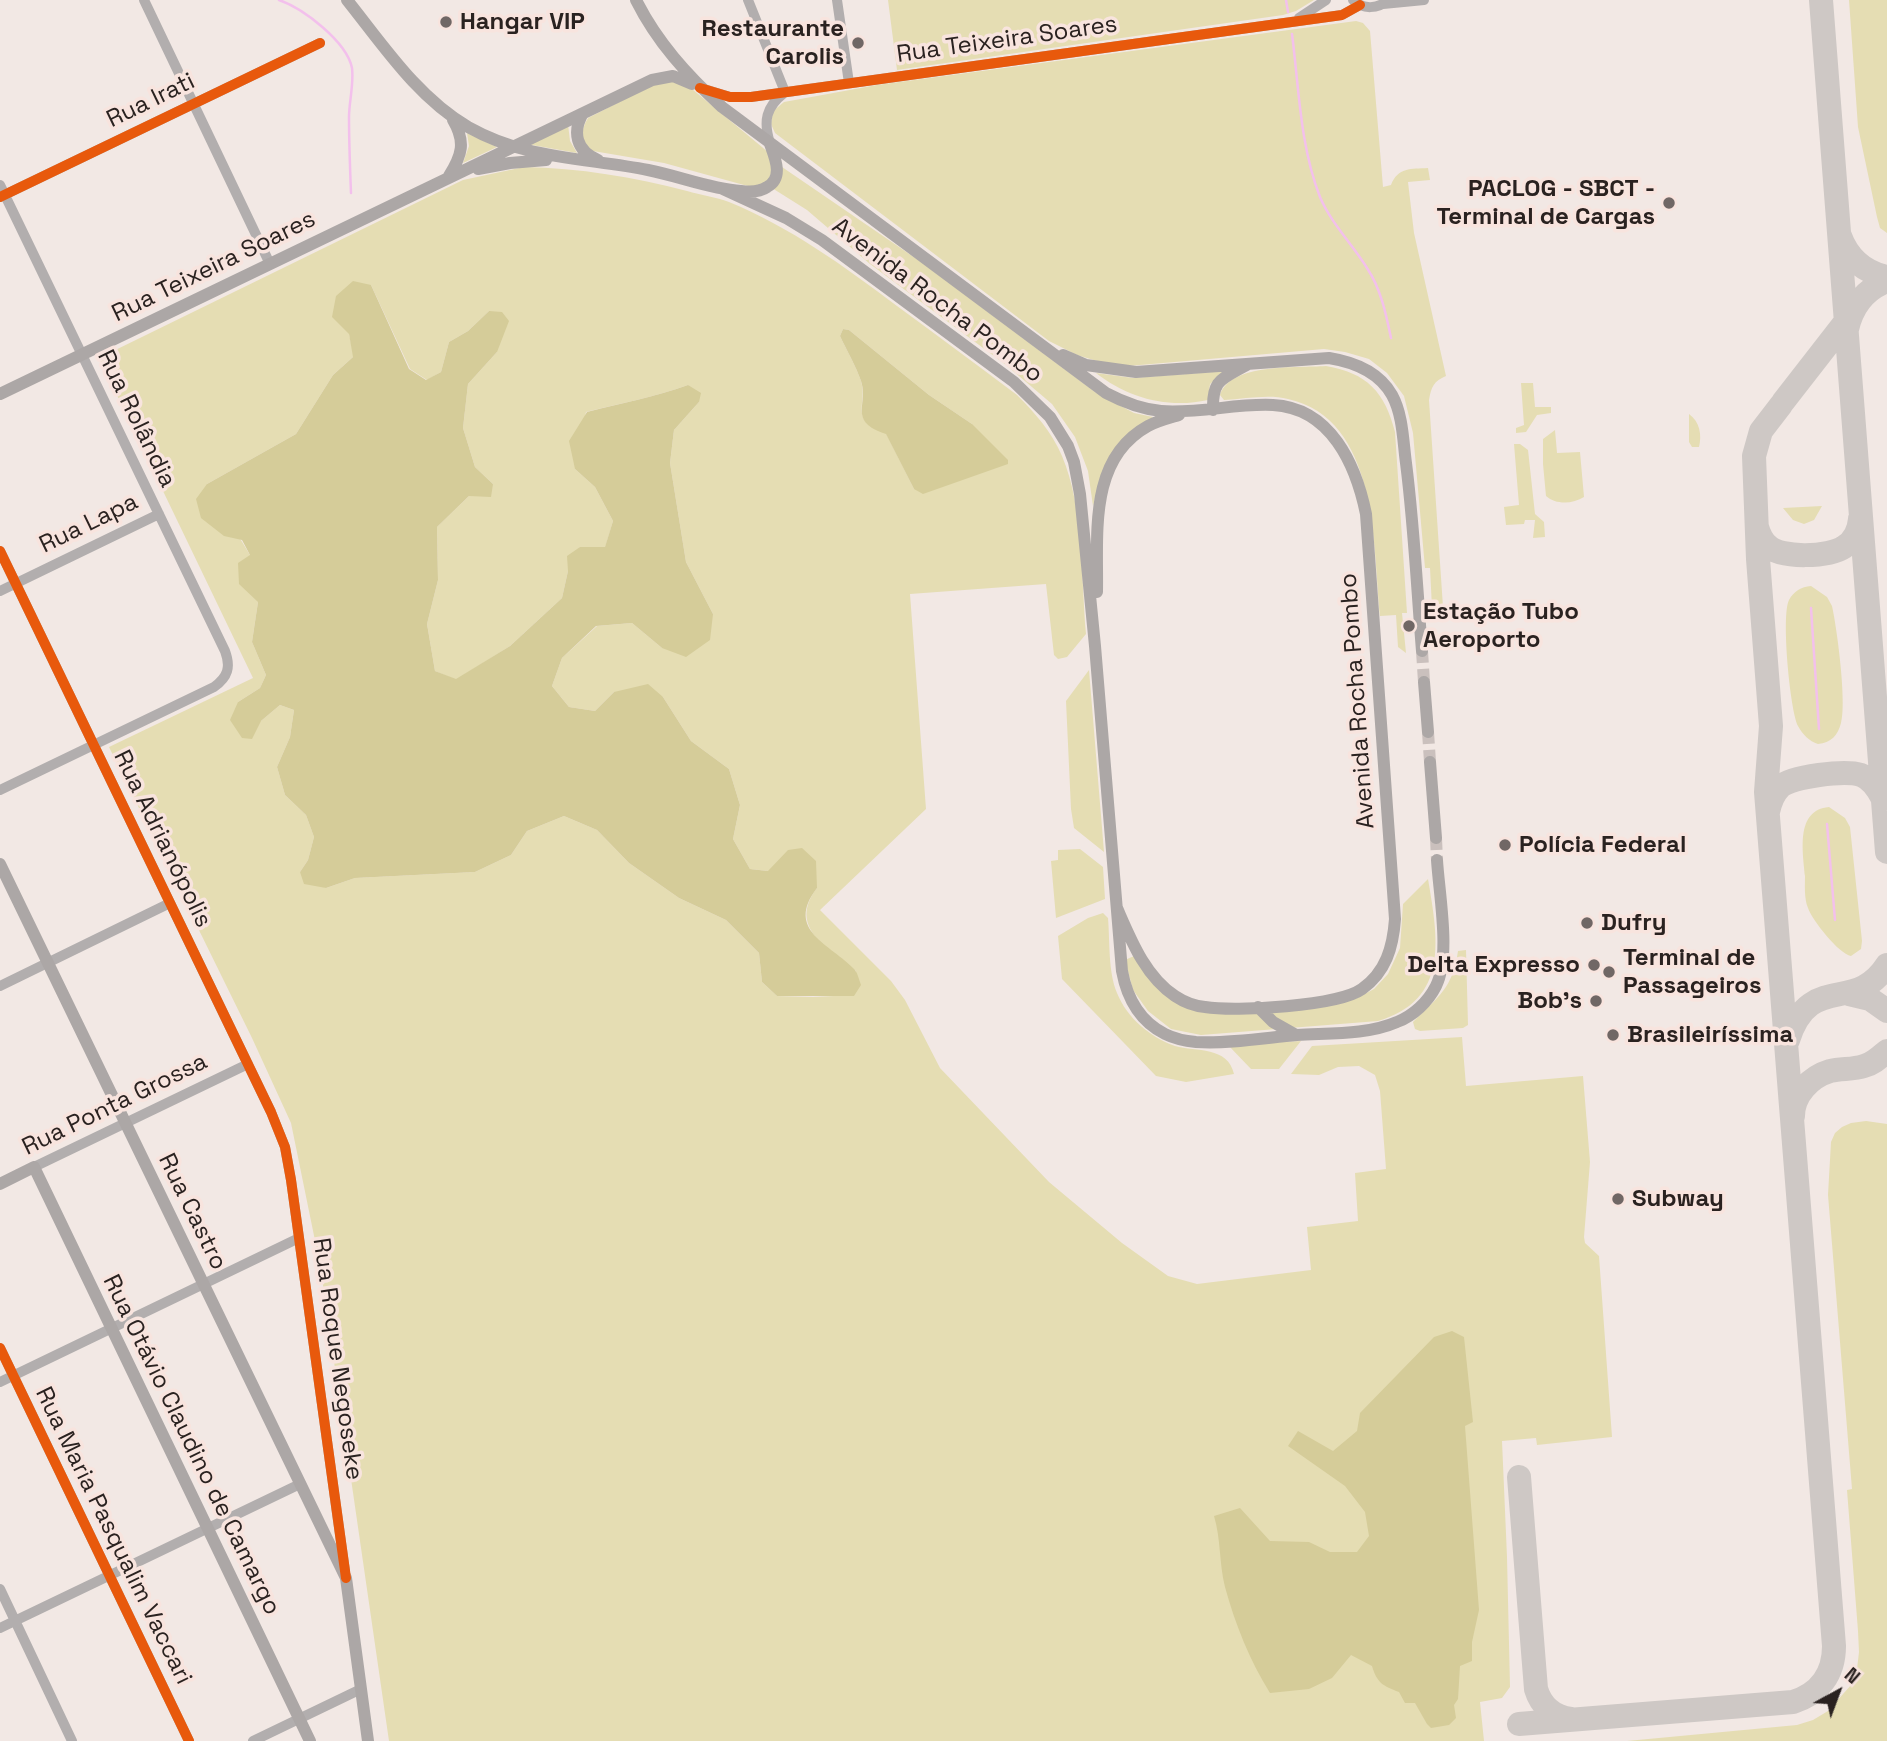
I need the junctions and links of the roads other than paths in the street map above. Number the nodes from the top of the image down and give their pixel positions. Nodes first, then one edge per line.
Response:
1 (144, 0) edge
2 (347, 0) edge
3 (636, 0) edge
4 (748, 0) edge
5 (837, 0) edge
6 (1424, 0) edge
7 (1324, 1) edge
8 (1386, 2) edge
9 (1357, 3) edge
10 (1295, 20) junction
11 (320, 43) dead end
12 (849, 83) junction
13 (701, 88) junction
14 (785, 92) junction
15 (194, 103) junction
16 (583, 113) junction
17 (452, 116) junction
18 (770, 144) junction
19 (513, 147) junction
20 (566, 159) junction
21 (601, 162) junction
22 (447, 178) junction
23 (723, 189) junction
24 (2, 192) edge
25 (271, 264) junction
26 (1036, 339) junction
27 (82, 355) junction
28 (1252, 363) junction
29 (0, 394) edge
30 (1213, 410) junction
31 (1189, 412) junction
32 (159, 514) junction
33 (0, 551) edge
34 (16, 583) junction
35 (0, 591) edge
36 (1096, 646) junction
37 (1422, 652) tunnel mouth
38 (1424, 682) tunnel mouth
39 (1428, 732) tunnel mouth
40 (94, 745) junction
41 (1430, 762) tunnel mouth
42 (0, 790) edge
43 (1436, 838) tunnel mouth
44 (1437, 860) tunnel mouth
45 (0, 864) edge
46 (170, 903) junction
47 (1116, 908) junction
48 (48, 963) junction
49 (0, 986) edge
50 (1258, 1007) junction
51 (1296, 1035) junction
52 (248, 1064) junction
53 (125, 1123) junction
54 (285, 1147) joint
55 (34, 1167) junction
56 (0, 1184) edge
57 (299, 1238) junction
58 (203, 1284) junction
59 (111, 1328) junction
60 (0, 1349) edge
61 (13, 1375) junction
62 (0, 1382) edge
63 (300, 1484) junction
64 (337, 1511) junction
65 (319, 1523) junction
66 (208, 1528) junction
67 (109, 1576) junction
68 (346, 1578) junction
69 (0, 1590) edge
70 (15, 1621) junction
71 (0, 1629) edge
72 (361, 1689) junction
73 (300, 1718) junction
74 (72, 1741) edge
75 (188, 1741) edge
76 (253, 1741) edge
77 (310, 1741) edge
78 (368, 1741) edge

1 - 15 street
2 - 17 main road
3 - 13 main road
4 - 14 street
5 - 12 street
6 - 8 street, Rua Teixeira Soares
7 - 10 street, Rua Teixeira Soares
8 - 9 street, Rua Teixeira Soares
9 - 10 street, Rua Teixeira Soares
10 - 12 street, Rua Teixeira Soares
11 - 15 street, Rua Irati
12 - 14 street, Rua Teixeira Soares
13 - 14 street, Rua Teixeira Soares
13 - 16 main road, Rua Teixeira Soares
13 - 18 main road, Avenida Rocha Pombo
14 - 18 street
15 - 24 street, Rua Irati
15 - 25 street
16 - 19 main road, Rua Teixeira Soares
16 - 21 main road
17 - 19 main road
17 - 22 main road
18 - 23 main road
18 - 26 main road, Avenida Rocha Pombo
19 - 20 main road
19 - 22 main road, Rua Teixeira Soares
20 - 21 main road
20 - 22 main road, Rua Teixeira Soares
21 - 23 main road
22 - 25 main road, Rua Teixeira Soares
23 - 36 main road, Avenida Rocha Pombo
24 - 27 street, Rua Rolândia
25 - 27 main road, Rua Teixeira Soares
26 - 28 main road, Avenida Rocha Pombo
26 - 31 main road, Avenida Rocha Pombo
27 - 29 main road, Rua Teixeira Soares
27 - 32 street, Rua Rolândia
28 - 30 main road
28 - 37 main road, Avenida Rocha Pombo
30 - 31 main road, Avenida Rocha Pombo
30 - 50 main road, Avenida Rocha Pombo
31 - 36 main road
32 - 34 street, Rua Lapa
32 - 40 street, Rua Rolândia
33 - 34 street, Rua Adrianópolis
34 - 35 street, Rua Lapa
34 - 40 street, Rua Adrianópolis
36 - 47 main road, Avenida Rocha Pombo
38 - 39 main road
40 - 42 street
40 - 46 street, Rua Adrianópolis
41 - 43 main road
44 - 51 main road, Avenida Rocha Pombo
45 - 48 main road, Rua Castro
46 - 48 street
46 - 52 street, Rua Adrianópolis
47 - 50 main road, Avenida Rocha Pombo
47 - 51 main road, Avenida Rocha Pombo
48 - 49 street
48 - 53 main road, Rua Castro
50 - 51 main road
52 - 53 street, Rua Ponta Grossa
52 - 54 street, Rua Adrianópolis
53 - 55 street, Rua Ponta Grossa
53 - 58 main road, Rua Castro
54 - 57 street, Rua Roque Negoseke
55 - 56 main road, Rua Ponta Grossa
55 - 59 main road, Rua Otávio Claudino de Camargo
57 - 58 street
57 - 64 street, Rua Roque Negoseke
58 - 59 street
58 - 63 main road, Rua Castro
59 - 61 street
59 - 66 main road, Rua Otávio Claudino de Camargo
60 - 61 street, Rua Maria Pasqualim Vaccari
61 - 62 street
61 - 67 street, Rua Maria Pasqualim Vaccari
63 - 65 main road, Rua Castro
63 - 66 street
64 - 65 street, Rua Roque Negoseke
64 - 68 street, Rua Roque Negoseke
65 - 68 main road, Rua Castro
66 - 67 street
66 - 73 main road, Rua Otávio Claudino de Camargo
67 - 70 street
67 - 75 street, Rua Maria Pasqualim Vaccari
68 - 72 main road, Rua Roque Negoseke
69 - 70 street
70 - 71 street
70 - 74 street
72 - 73 street
72 - 78 main road, Rua Roque Negoseke
73 - 76 street
73 - 77 main road, Rua Otávio Claudino de Camargo

